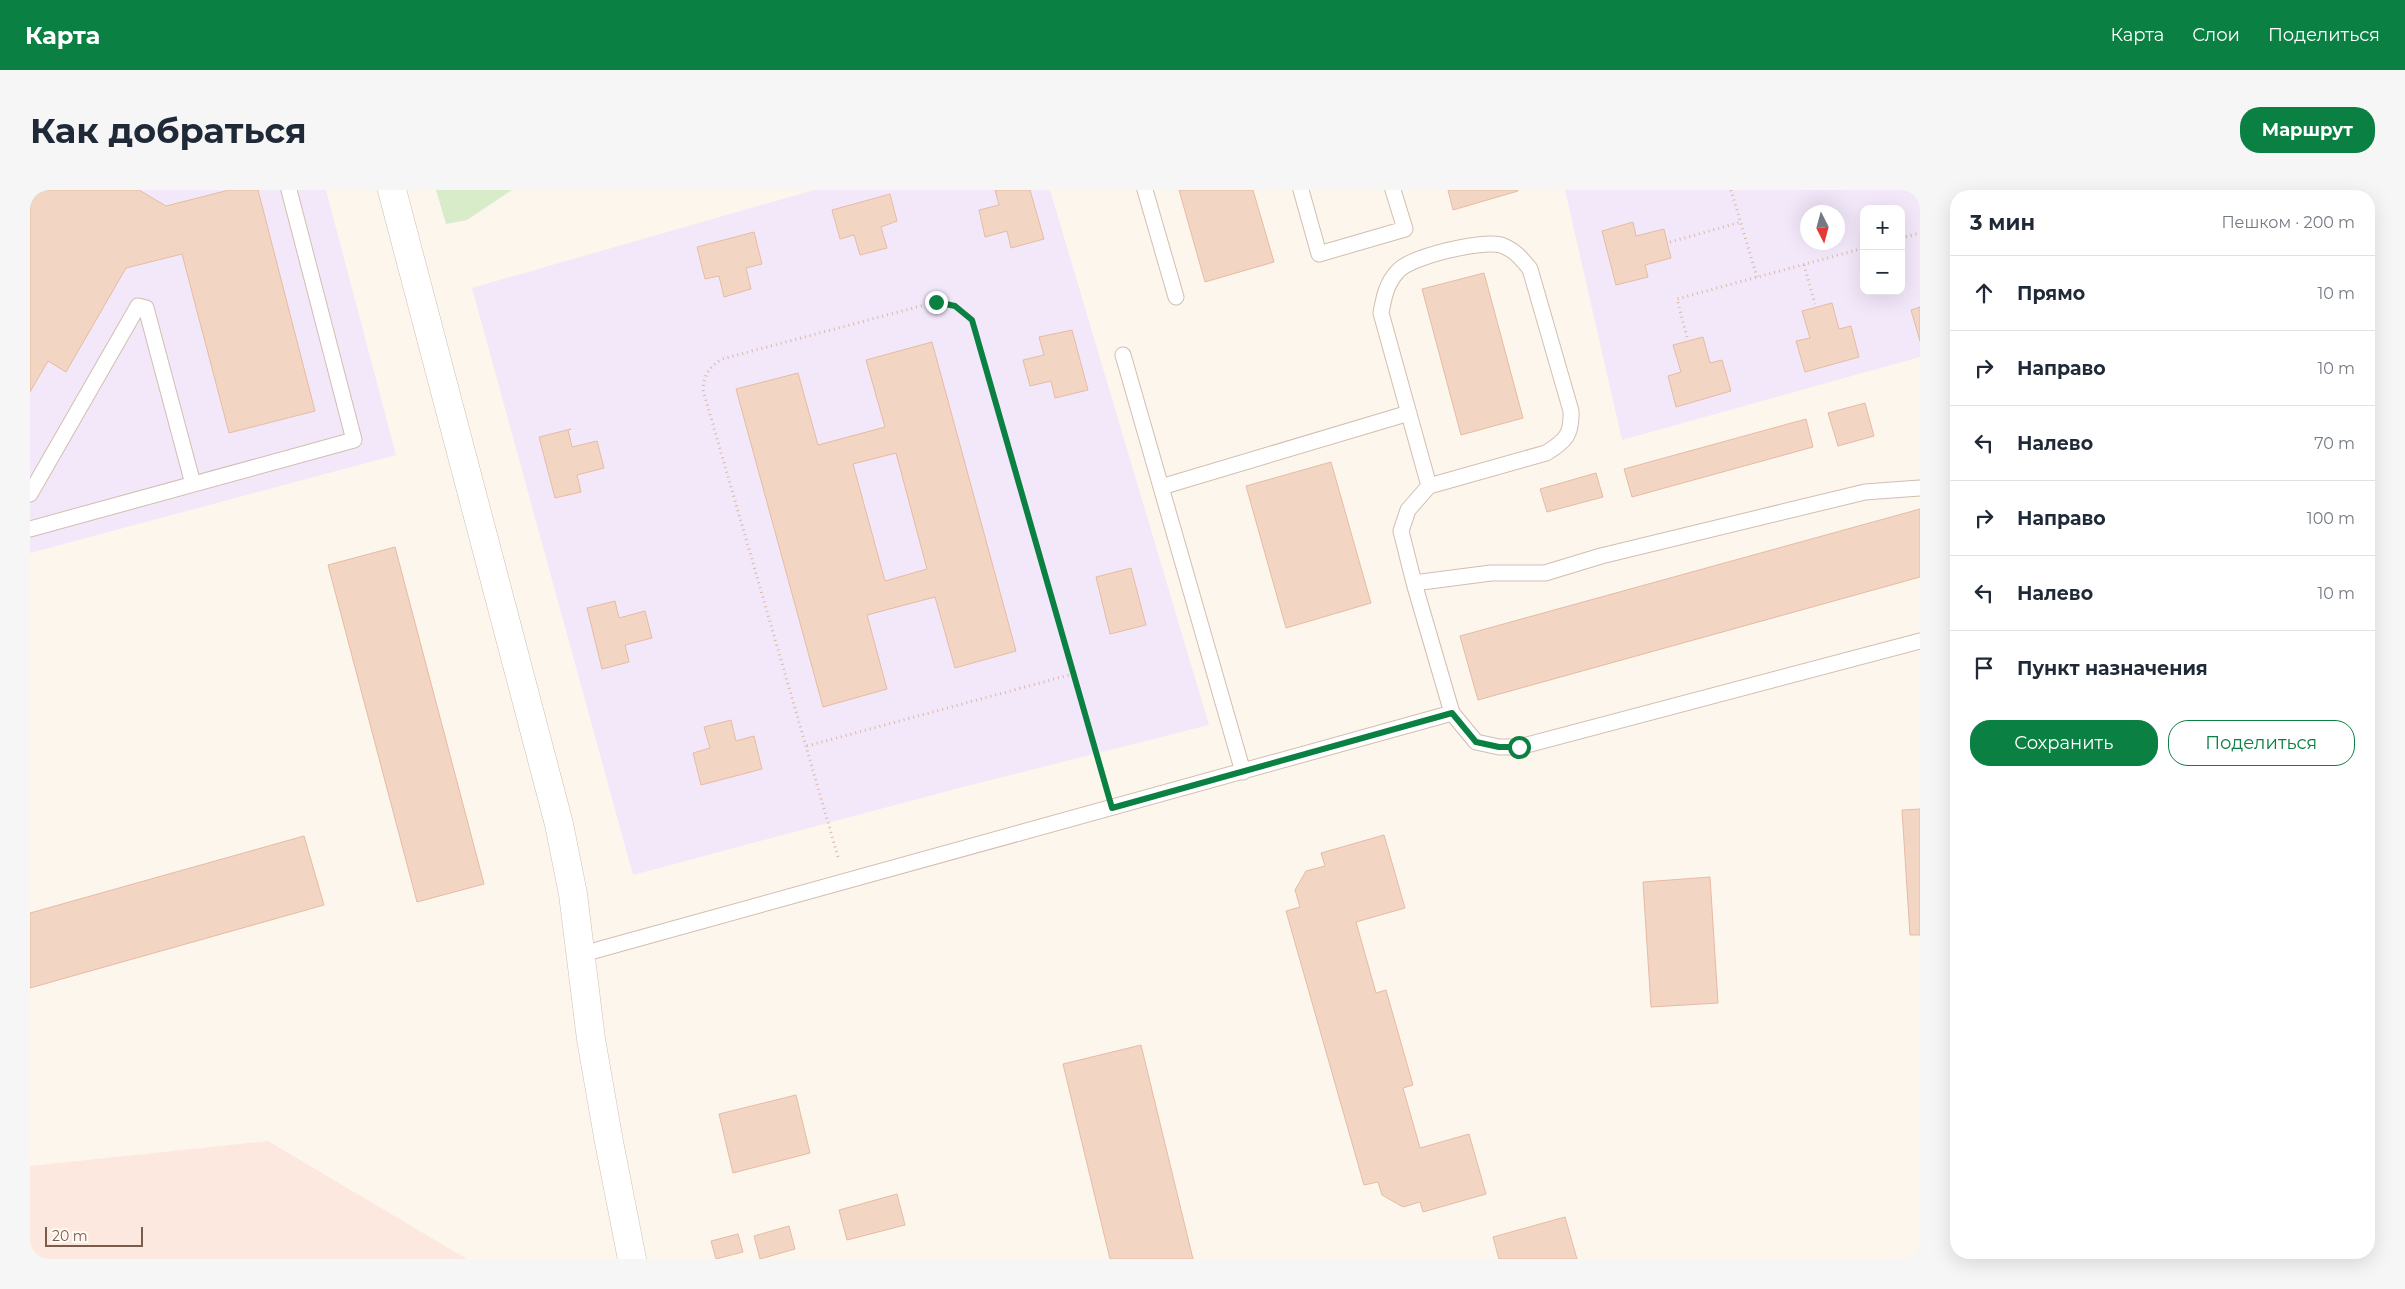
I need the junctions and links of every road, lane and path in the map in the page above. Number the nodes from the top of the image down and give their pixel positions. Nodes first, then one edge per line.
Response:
1 (289, 190) edge
2 (392, 190) edge
3 (1145, 190) edge
4 (1301, 190) edge
5 (1393, 190) edge
6 (1731, 190) edge
7 (1741, 222) junction
8 (1920, 233) edge
9 (1905, 237) edge
10 (1670, 242) dead end
11 (1860, 249) edge
12 (1804, 265) junction
13 (1757, 277) junction
14 (1176, 297) dead end
15 (1815, 304) dead end
16 (1687, 337) dead end
17 (1123, 355) dead end
18 (1409, 413) junction
19 (193, 484) junction
20 (1161, 486) junction
21 (1429, 486) junction
22 (1920, 488) edge
23 (30, 494) edge
24 (30, 529) edge
25 (1414, 583) junction
26 (1920, 641) edge
27 (1073, 674) junction
28 (1452, 713) junction
29 (807, 746) junction
30 (1243, 772) junction
31 (1112, 808) junction
32 (845, 882) junction
33 (579, 955) junction
34 (632, 1259) edge

1 - 19 lane
2 - 33 street
3 - 14 lane
4 - 5 lane
6 - 7 path
7 - 10 path
7 - 13 path
8 - 9 path
11 - 12 path
12 - 13 path
12 - 15 path
13 - 16 path
17 - 20 lane
18 - 20 lane
18 - 21 lane
18 - 21 lane
19 - 23 lane
19 - 24 lane
20 - 30 lane
21 - 25 lane
22 - 25 lane
25 - 28 lane
26 - 28 lane
27 - 29 path
27 - 29 path
27 - 31 path
28 - 30 lane
29 - 32 path
30 - 31 lane
31 - 32 lane
32 - 33 lane
33 - 34 street

